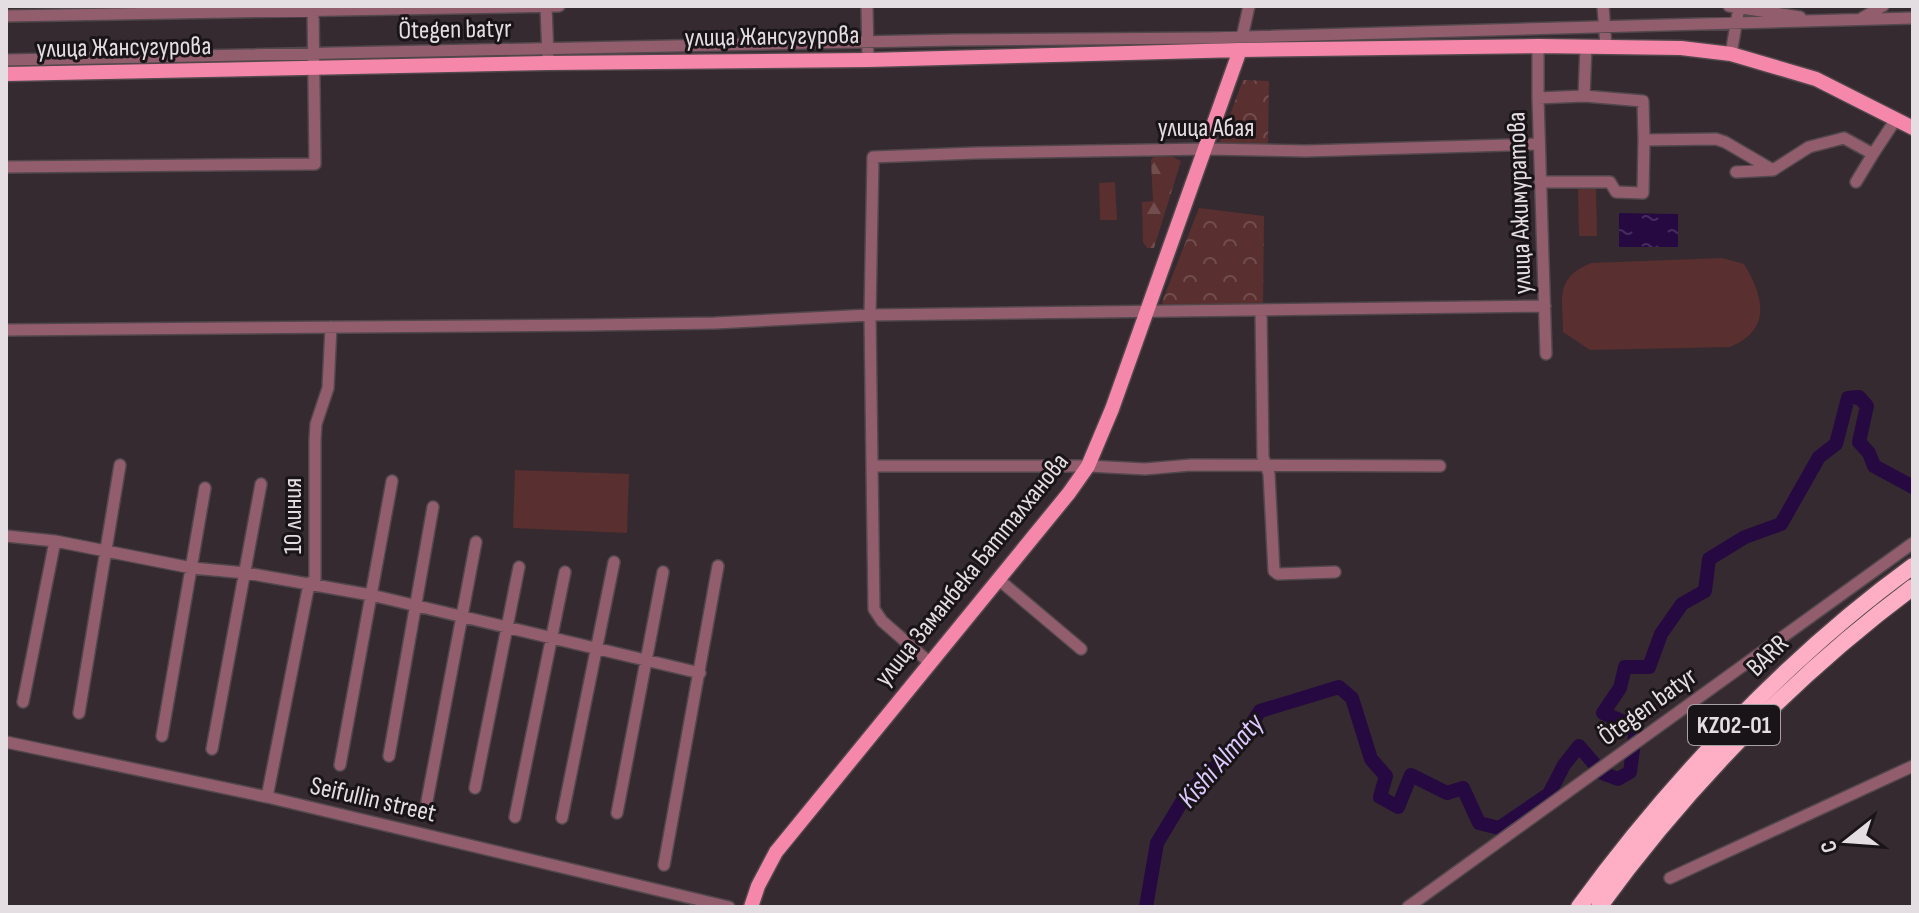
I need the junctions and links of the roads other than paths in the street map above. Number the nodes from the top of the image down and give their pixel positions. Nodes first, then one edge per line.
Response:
1 (546, 6) edge
2 (559, 6) edge
3 (867, 6) edge
4 (1249, 6) edge
5 (1603, 6) edge
6 (1729, 6) edge
7 (1849, 6) edge
8 (1883, 6) edge
9 (313, 7) edge
10 (1739, 7) edge
11 (6, 16) edge
12 (1913, 18) edge
13 (1847, 19) junction
14 (1538, 46) junction
15 (1586, 46) junction
16 (1606, 46) junction
17 (1240, 50) junction
18 (1731, 54) junction
19 (6, 60) edge
20 (868, 60) junction
21 (548, 63) junction
22 (314, 70) junction
23 (6, 74) edge
24 (1584, 96) junction
25 (1538, 98) junction
26 (1896, 119) junction
27 (1913, 128) edge
28 (1644, 140) junction
29 (1539, 144) junction
30 (1205, 149) junction
31 (1873, 154) junction
32 (6, 167) edge
33 (1773, 170) junction
34 (1736, 172) dead end
35 (1540, 182) junction
36 (1856, 182) dead end
37 (1545, 306) junction
38 (1261, 311) junction
39 (1147, 312) junction
40 (870, 315) junction
41 (331, 327) junction
42 (6, 330) edge
43 (1546, 354) dead end
44 (120, 465) dead end
45 (1266, 465) junction
46 (872, 466) junction
47 (1088, 466) junction
48 (1440, 466) dead end
49 (392, 481) dead end
50 (261, 484) dead end
51 (205, 488) dead end
52 (433, 507) dead end
53 (6, 536) edge
54 (55, 541) junction
55 (476, 542) dead end
56 (1913, 543) edge
57 (108, 550) junction
58 (614, 562) dead end
59 (718, 566) dead end
60 (1913, 566) edge
61 (519, 567) dead end
62 (192, 568) junction
63 (565, 572) dead end
64 (663, 572) dead end
65 (1335, 572) dead end
66 (246, 573) junction
67 (998, 579) junction
68 (309, 584) junction
69 (1913, 587) edge
70 (371, 595) junction
71 (417, 606) junction
72 (461, 618) junction
73 (508, 628) junction
74 (551, 639) junction
75 (1081, 649) dead end
76 (597, 650) junction
77 (646, 661) junction
78 (929, 662) junction
79 (700, 673) junction
80 (23, 702) dead end
81 (79, 713) dead end
82 (162, 736) dead end
83 (6, 742) edge
84 (212, 749) dead end
85 (389, 756) dead end
86 (340, 765) dead end
87 (1913, 766) edge
88 (475, 788) dead end
89 (267, 797) junction
90 (427, 801) dead end
91 (617, 813) dead end
92 (515, 817) dead end
93 (562, 818) dead end
94 (664, 865) dead end
95 (1670, 878) dead end
96 (754, 906) edge
97 (729, 907) edge
98 (1408, 907) edge
99 (1579, 907) edge
100 (1599, 907) edge

1 - 2 street
1 - 9 street
1 - 21 street
3 - 20 street
4 - 17 street
5 - 16 street
6 - 10 street
7 - 13 street
8 - 13 street
9 - 11 street
9 - 22 street
10 - 13 street
10 - 18 street
12 - 19 street, Ötegen batyr
14 - 15 main road, улица Жансугурова
14 - 17 main road, улица Жансугурова
14 - 25 street
15 - 16 main road, улица Жансугурова
15 - 24 street
16 - 18 main road, улица Жансугурова
17 - 20 main road, улица Жансугурова
17 - 30 main road, улица Заманбека Батталханова
18 - 26 main road, улица Жансугурова
20 - 21 main road, улица Жансугурова
21 - 22 main road, улица Жансугурова
22 - 23 main road, улица Жансугурова
22 - 32 street
24 - 25 street, улица Ажимуратова
24 - 28 street, улица Ажимуратова
25 - 29 street, улица Ажимуратова
26 - 27 main road, улица Жансугурова
26 - 31 street
28 - 33 street
28 - 35 street
29 - 30 street, улица Абая
29 - 35 street, улица Ажимуратова
30 - 39 main road, улица Заманбека Батталханова
30 - 40 street, улица Абая
31 - 33 street
31 - 36 street
33 - 34 street
35 - 37 street, улица Ажимуратова
37 - 38 street
37 - 43 street, улица Ажимуратова
38 - 39 street
38 - 45 street
39 - 40 street
39 - 47 main road, улица Заманбека Батталханова
40 - 41 street
40 - 46 street
41 - 42 street
41 - 68 street, 10 линия
44 - 57 street
45 - 47 street
45 - 48 street
45 - 65 street
46 - 47 street
46 - 78 street
47 - 67 main road, улица Заманбека Батталханова
49 - 70 street
50 - 66 street
51 - 62 street
52 - 71 street
53 - 54 street
54 - 57 street
54 - 80 street
55 - 72 street
56 - 98 street, Ötegen batyr
57 - 62 street
57 - 81 street
58 - 76 street
59 - 79 street
60 - 99 highway, BARR / KZ02-01
61 - 73 street
62 - 66 street
62 - 82 street
63 - 74 street
64 - 77 street
66 - 68 street
66 - 84 street
67 - 75 street
67 - 78 main road, улица Заманбека Батталханова
68 - 70 street
68 - 89 street, 10 линия
69 - 100 highway, BARR / KZ02-01
70 - 71 street
70 - 86 street
71 - 72 street
71 - 85 street
72 - 73 street
72 - 90 street
73 - 74 street
73 - 88 street
74 - 76 street
74 - 92 street
76 - 77 street
76 - 93 street
77 - 79 street
77 - 91 street
78 - 96 main road, улица Заманбека Батталханова
79 - 94 street
83 - 89 street, Seifullin street
87 - 95 street
89 - 97 street, Seifullin street

